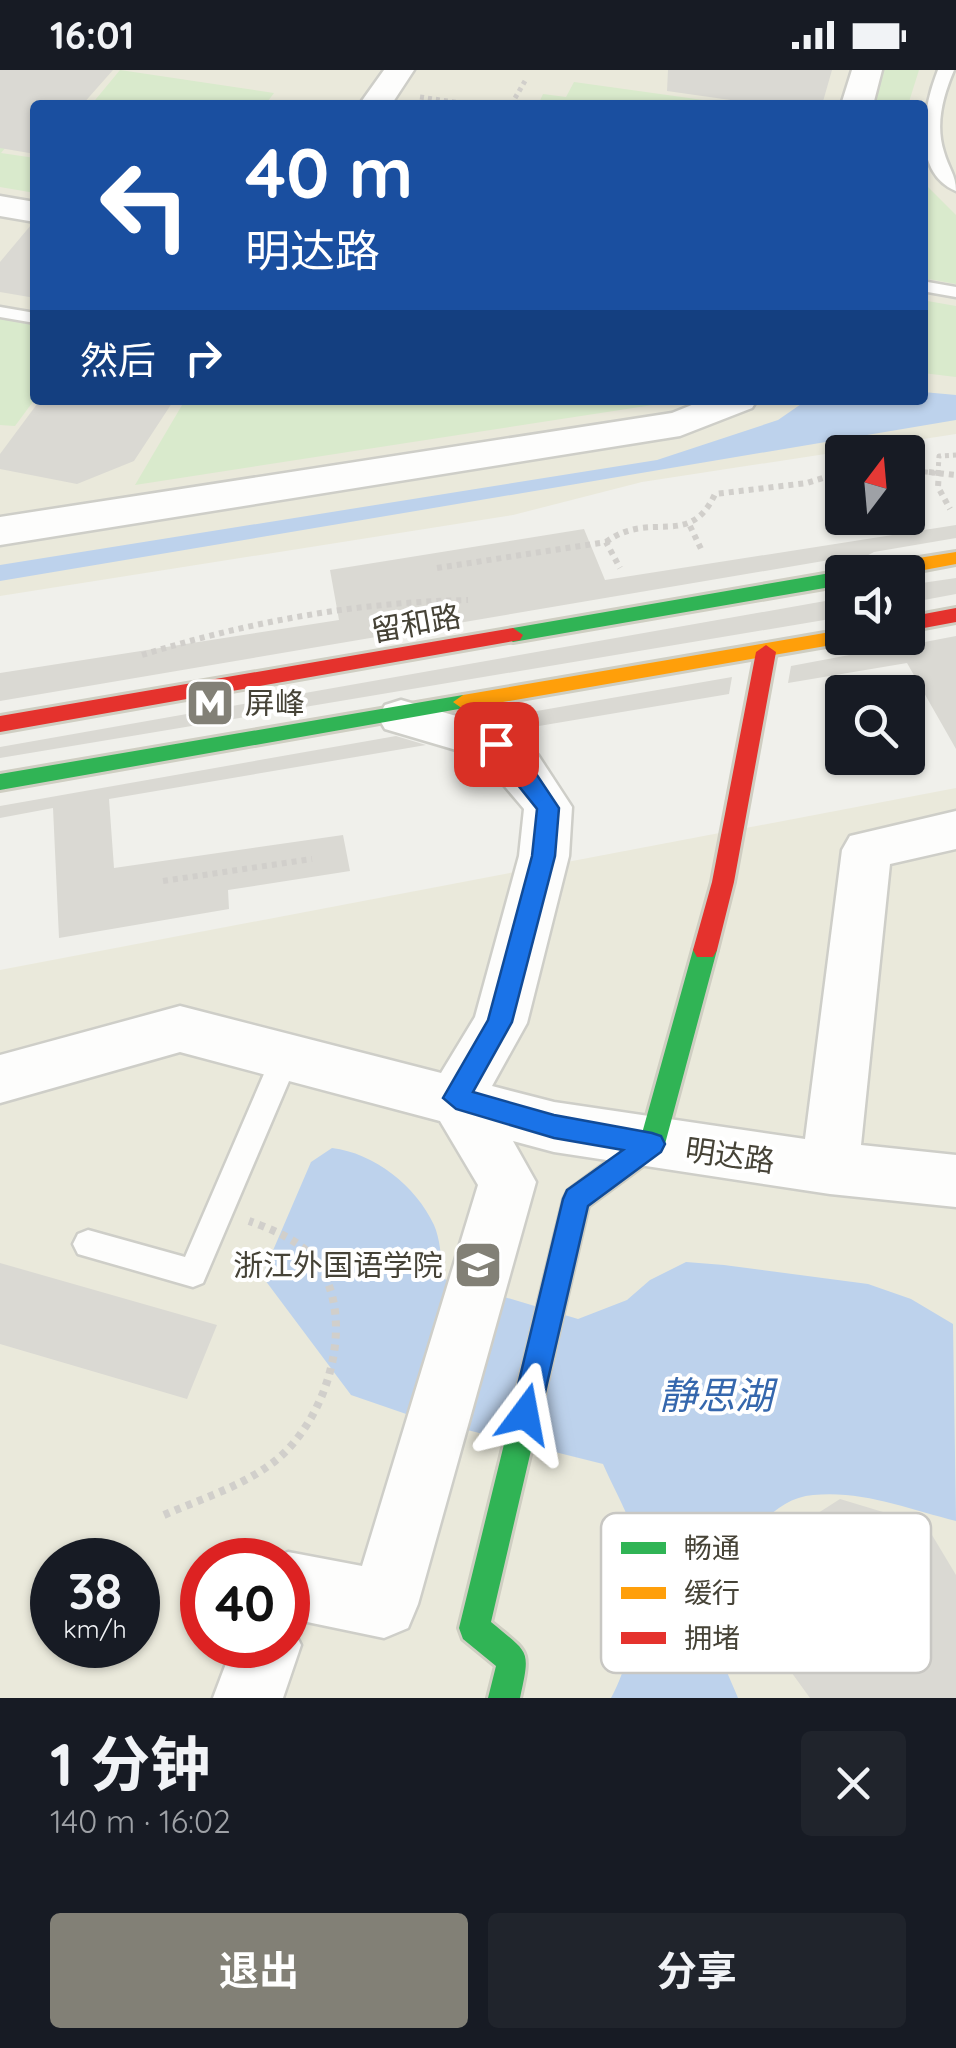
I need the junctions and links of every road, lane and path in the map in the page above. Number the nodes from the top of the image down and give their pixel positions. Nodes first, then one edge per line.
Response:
1 (867, 70) edge
2 (946, 70) edge
3 (524, 81) dead end
4 (386, 89) edge
5 (447, 100) edge
6 (514, 100) edge
7 (858, 100) edge
8 (956, 186) edge
9 (0, 206) edge
10 (30, 211) edge
11 (928, 287) edge
12 (956, 292) edge
13 (0, 312) edge
14 (30, 317) edge
15 (726, 405) edge
16 (956, 455) edge
17 (925, 472) edge
18 (938, 473) junction
19 (956, 475) edge
20 (825, 478) edge
21 (950, 509) dead end
22 (690, 526) junction
23 (0, 530) edge
24 (606, 542) junction
25 (703, 554) dead end
26 (956, 558) edge
27 (925, 563) edge
28 (437, 568) dead end
29 (620, 568) dead end
30 (825, 581) edge
31 (956, 615) edge
32 (925, 621) edge
33 (825, 640) edge
34 (766, 652) junction
35 (401, 716) junction
36 (0, 724) edge
37 (0, 782) edge
38 (956, 830) edge
39 (312, 859) dead end
40 (163, 881) dead end
41 (284, 1060) junction
42 (0, 1079) edge
43 (456, 1098) junction
44 (652, 1144) junction
45 (830, 1168) junction
46 (956, 1181) edge
47 (220, 1211) junction
48 (88, 1244) dead end
49 (164, 1515) dead end
50 (310, 1589) edge
51 (258, 1668) edge
52 (248, 1698) edge
53 (504, 1698) edge

1 - 7 street
2 - 8 lane
3 - 6 path
4 - 5 path
9 - 10 street
11 - 12 lane
13 - 14 lane
15 - 23 street
16 - 18 path
17 - 18 path
18 - 19 path
18 - 21 path
20 - 22 path
22 - 24 path
22 - 25 path
24 - 28 path
24 - 29 path
26 - 27 main road
30 - 36 main road, 留和路
31 - 32 main road
33 - 34 main road
34 - 35 main road
34 - 44 main road
35 - 37 main road
35 - 43 street
38 - 45 street
39 - 40 path
41 - 42 street, 明达路
41 - 43 street, 明达路
41 - 47 lane
43 - 44 street, 明达路
43 - 50 street
44 - 45 street, 明达路
44 - 53 main road
45 - 46 street, 明达路
47 - 48 lane
47 - 49 path
51 - 52 street

